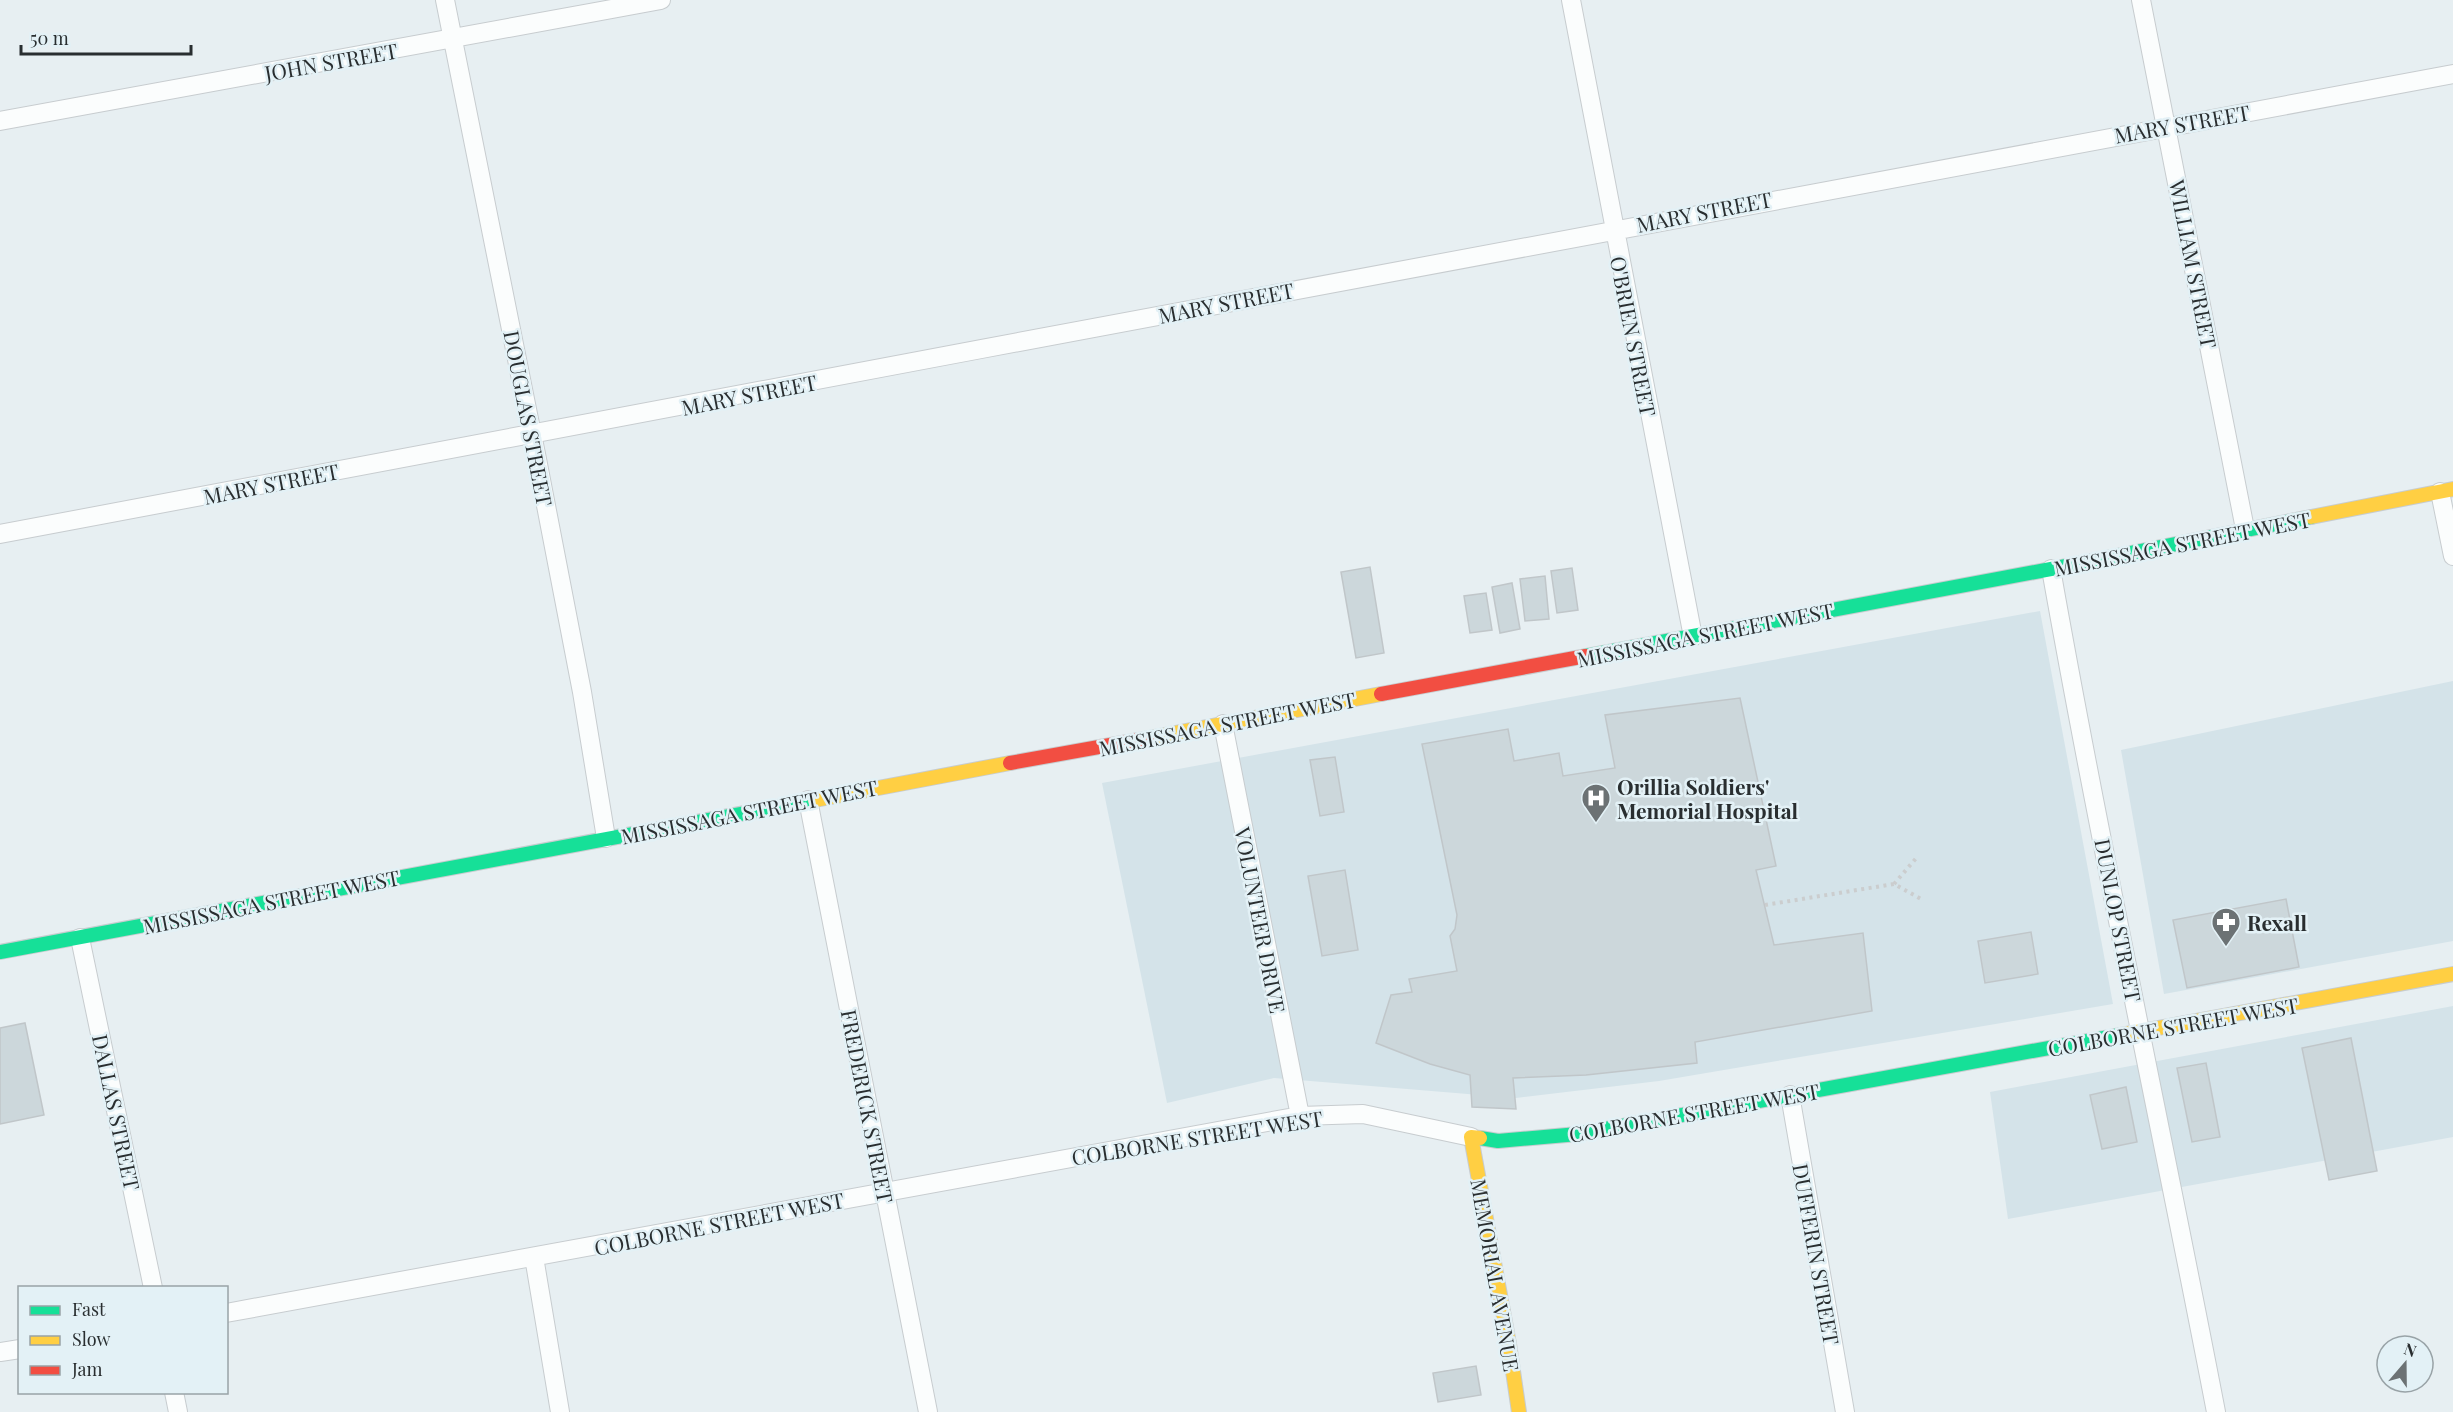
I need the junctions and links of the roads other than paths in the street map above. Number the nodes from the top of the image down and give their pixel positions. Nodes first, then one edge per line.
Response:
1 (445, 0) edge
2 (661, 0) edge
3 (1571, 0) edge
4 (2141, 0) edge
5 (453, 39) junction
6 (2453, 74) edge
7 (0, 121) edge
8 (2167, 126) junction
9 (1613, 228) junction
10 (532, 435) junction
11 (2447, 490) edge
12 (2246, 529) junction
13 (0, 534) edge
14 (2453, 556) edge
15 (2051, 569) junction
16 (1693, 636) junction
17 (1223, 724) junction
18 (808, 800) junction
19 (606, 838) junction
20 (80, 938) junction
21 (0, 952) edge
22 (2453, 974) edge
23 (2141, 1032) junction
24 (1790, 1095) junction
25 (1300, 1116) junction
26 (1471, 1137) junction
27 (884, 1192) junction
28 (534, 1257) junction
29 (153, 1286) edge
30 (228, 1313) edge
31 (18, 1349) edge
32 (0, 1352) edge
33 (174, 1394) edge
34 (178, 1412) edge
35 (560, 1412) edge
36 (928, 1412) edge
37 (1519, 1412) edge
38 (1845, 1412) edge
39 (2216, 1412) edge

1 - 5 street, DOUGLAS STREET
2 - 5 street, JOHN STREET
3 - 9 street, O'BRIEN STREET
4 - 8 street, WILLIAM STREET
5 - 7 street, JOHN STREET
5 - 10 street, DOUGLAS STREET
6 - 8 street, MARY STREET
8 - 9 street, MARY STREET
8 - 12 street, WILLIAM STREET
9 - 10 street, MARY STREET
9 - 16 street, O'BRIEN STREET
10 - 13 street, MARY STREET
10 - 19 street, DOUGLAS STREET
11 - 12 street, MISSISSAGA STREET WEST
11 - 14 street
12 - 15 street, MISSISSAGA STREET WEST
15 - 16 street, MISSISSAGA STREET WEST
15 - 23 street, DUNLOP STREET
16 - 17 street, MISSISSAGA STREET WEST
17 - 18 street, MISSISSAGA STREET WEST
17 - 25 street, VOLUNTEER DRIVE
18 - 19 street, MISSISSAGA STREET WEST
18 - 27 street, FREDERICK STREET
19 - 20 street, MISSISSAGA STREET WEST
20 - 21 street, MISSISSAGA STREET WEST
20 - 29 street, DALLAS STREET
22 - 23 street, COLBORNE STREET WEST
23 - 24 street, COLBORNE STREET WEST
23 - 39 street, DUNLOP STREET
24 - 26 street, COLBORNE STREET WEST
24 - 38 street, DUFFERIN STREET
25 - 26 street, COLBORNE STREET WEST
25 - 27 street, COLBORNE STREET WEST
26 - 37 street, MEMORIAL AVENUE
27 - 28 street, COLBORNE STREET WEST
27 - 36 street, FREDERICK STREET
28 - 30 street, COLBORNE STREET WEST
28 - 35 street
31 - 32 street
33 - 34 street

